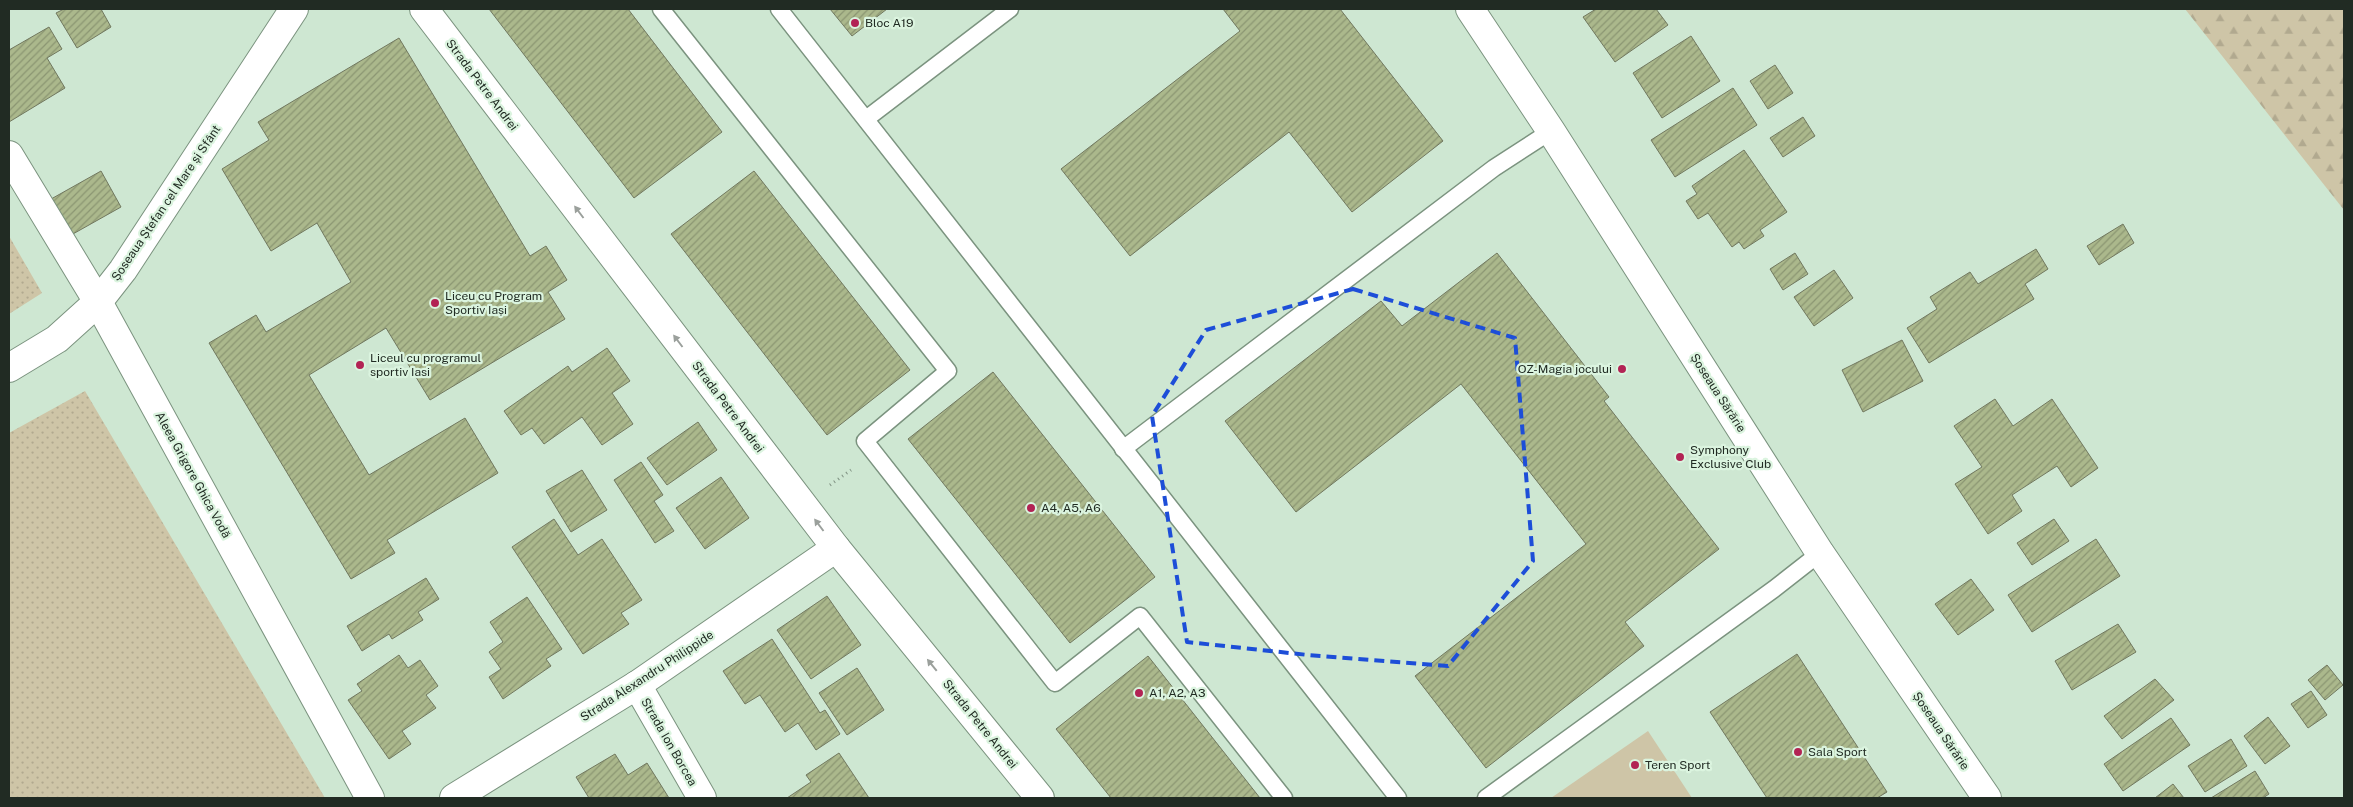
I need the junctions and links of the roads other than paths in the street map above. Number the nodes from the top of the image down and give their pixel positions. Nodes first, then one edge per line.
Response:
1 (294, 9) edge
2 (424, 9) edge
3 (661, 9) edge
4 (779, 9) edge
5 (1010, 9) edge
6 (1470, 9) edge
7 (866, 119) junction
8 (1551, 131) junction
9 (9, 155) edge
10 (98, 302) junction
11 (9, 368) edge
12 (1123, 449) junction
13 (836, 548) junction
14 (1820, 552) junction
15 (637, 685) junction
16 (370, 798) edge
17 (454, 798) edge
18 (702, 798) edge
19 (1040, 798) edge
20 (1284, 798) edge
21 (1398, 798) edge
22 (1486, 798) edge
23 (1987, 798) edge

1 - 10 street, Șoseaua Ștefan cel Mare și Sfânt
13 -> 2 street, Strada Petre Andrei
3 - 20 lane
4 - 7 lane
5 - 7 lane
6 - 8 street, Șoseaua Sărărie
7 - 12 lane
8 - 12 lane
8 - 14 street, Șoseaua Sărărie
9 - 10 street, Aleea Grigore Ghica Vodă
10 - 11 street, Șoseaua Ștefan cel Mare și Sfânt
10 - 16 street, Aleea Grigore Ghica Vodă
12 - 21 lane
13 - 15 street, Strada Alexandru Philippide
19 -> 13 street, Strada Petre Andrei
14 - 22 lane
14 - 23 street, Șoseaua Sărărie
15 - 17 street, Strada Alexandru Philippide
15 - 18 street, Strada Ion Borcea

